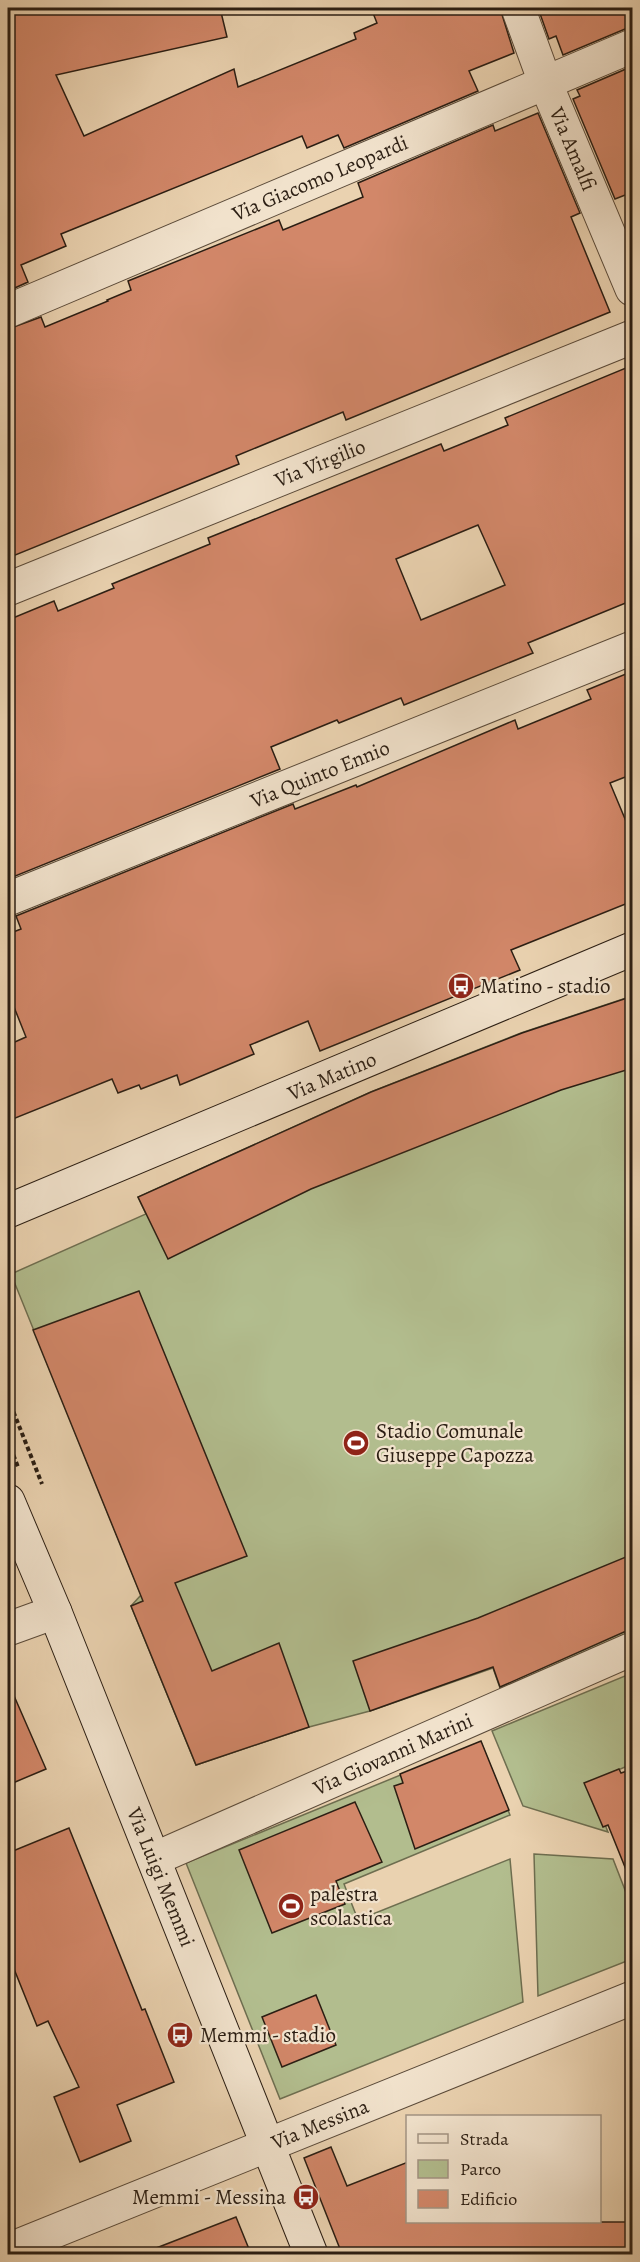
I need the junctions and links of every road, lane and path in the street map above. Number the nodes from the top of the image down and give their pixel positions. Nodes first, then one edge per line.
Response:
1 (518, 8) edge
2 (633, 46) edge
3 (545, 82) junction
4 (633, 289) edge
5 (8, 311) edge
6 (633, 337) edge
7 (8, 589) edge
8 (633, 648) edge
9 (8, 899) edge
10 (633, 949) edge
11 (19, 1207) edge
12 (8, 1224) edge
13 (8, 1501) edge
14 (55, 1612) junction
15 (8, 1629) edge
16 (633, 1649) edge
17 (154, 1859) junction
18 (633, 1998) edge
19 (268, 2145) junction
20 (8, 2250) edge
21 (311, 2254) edge

1 - 3 street, Via Amalfi
2 - 3 street, Via Giacomo Leopardi
3 - 4 street, Via Amalfi
3 - 5 street, Via Giacomo Leopardi
6 - 7 street, Via Virgilio
8 - 9 street, Via Quinto Ennio
10 - 11 street, Via Matino
11 - 12 street, Via Matino
13 - 14 street, Via Luigi Memmi
14 - 15 street
14 - 17 street, Via Luigi Memmi
16 - 17 street, Via Giovanni Marini
17 - 19 street, Via Luigi Memmi
18 - 19 street, Via Messina
19 - 20 street, Via Messina
19 - 21 street, Via Luigi Memmi

